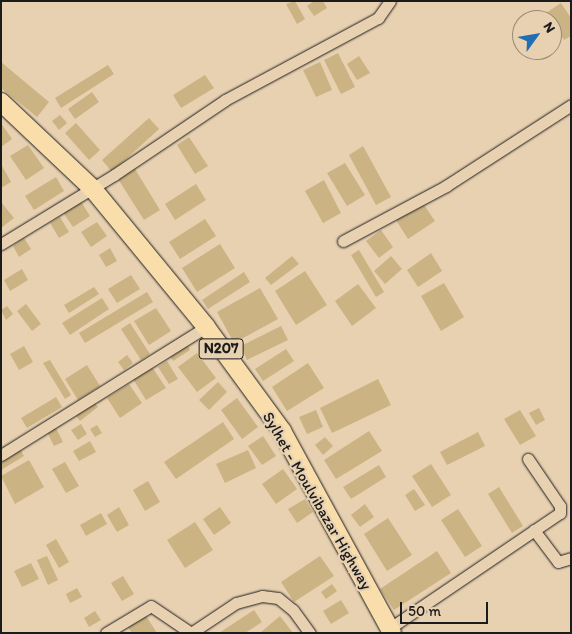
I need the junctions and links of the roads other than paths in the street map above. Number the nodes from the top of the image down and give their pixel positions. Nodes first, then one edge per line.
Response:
1 (390, 1) edge
2 (1, 102) edge
3 (571, 105) edge
4 (92, 188) junction
5 (343, 241) dead end
6 (1, 244) edge
7 (206, 328) junction
8 (1, 455) edge
9 (528, 459) dead end
10 (534, 530) junction
11 (571, 558) edge
12 (391, 630) edge
13 (106, 633) edge
14 (310, 633) edge

1 - 4 street
2 - 4 highway, Sylhet - Moulvibazar Highway / N207
3 - 5 street
4 - 6 street
4 - 7 highway, Sylhet - Moulvibazar Highway / N207
7 - 8 street
7 - 12 highway, Sylhet - Moulvibazar Highway / N207
9 - 10 street
10 - 11 street
10 - 12 street
13 - 14 street

